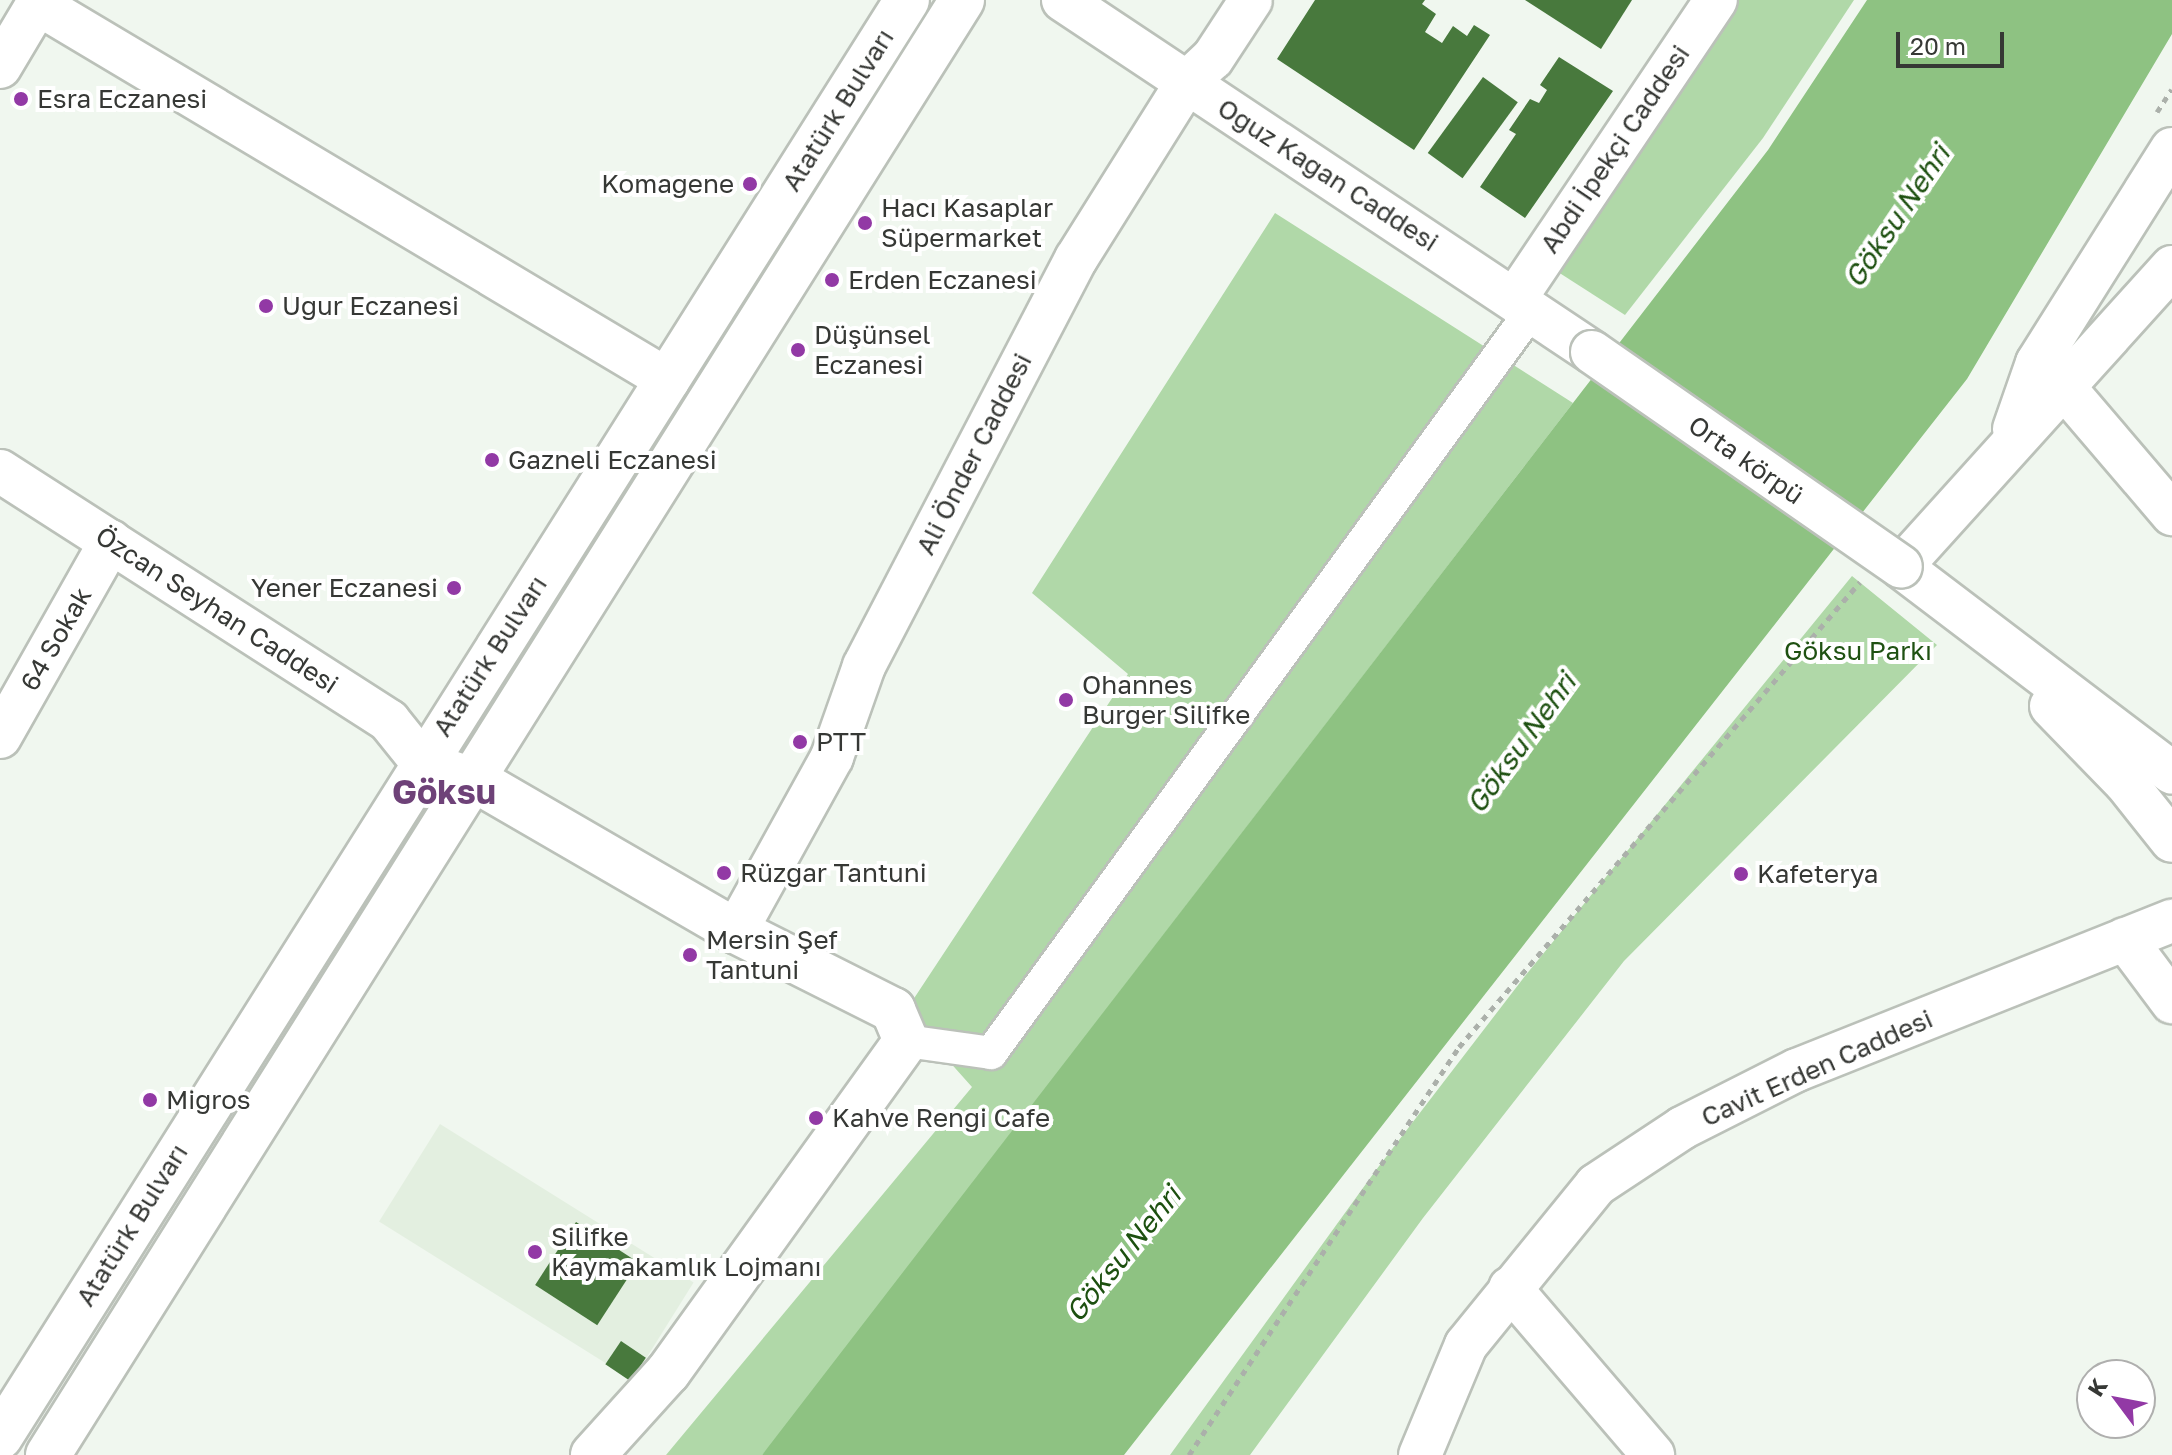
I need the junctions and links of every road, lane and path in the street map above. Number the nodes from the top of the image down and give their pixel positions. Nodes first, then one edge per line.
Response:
1 (907, 0) edge
2 (962, 0) edge
3 (1063, 0) edge
4 (1251, 0) edge
5 (1716, 0) edge
6 (39, 2) edge
7 (0, 67) edge
8 (1187, 82) junction
9 (2172, 149) edge
10 (2172, 267) edge
11 (1524, 304) junction
12 (1592, 352) joint
13 (668, 380) junction
14 (2062, 385) junction
15 (2008, 446) junction
16 (0, 471) edge
17 (2172, 514) edge
18 (111, 541) junction
19 (1901, 567) junction
20 (1860, 583) dead end
21 (1953, 604) junction
22 (0, 737) edge
23 (422, 762) junction
24 (2172, 773) edge
25 (475, 780) junction
26 (2172, 841) edge
27 (2172, 921) edge
28 (736, 931) junction
29 (2125, 939) junction
30 (2172, 1002) edge
31 (906, 1041) junction
32 (1510, 1288) junction
33 (0, 1437) edge
34 (48, 1455) edge
35 (593, 1455) edge
36 (1189, 1455) edge
37 (1420, 1455) edge
38 (1653, 1455) edge

1 - 13 main road, Atatürk Bulvarı
2 - 25 main road, Atatürk Bulvarı
3 - 8 street, Oğuz Kağan Caddesi
4 - 8 street, Ali Önder Caddesi
5 - 11 street, Abdi İpekçi Caddesi
6 - 7 street
6 - 13 street
8 - 11 street, Oğuz Kağan Caddesi
8 - 28 street, Ali Önder Caddesi
9 - 15 street
10 - 14 street
11 - 12 street, Oğuz Kağan Caddesi
11 - 31 street
12 - 19 street, Orta körpü, bridge
13 - 23 main road, Atatürk Bulvarı
14 - 15 street
14 - 17 street
15 - 19 street
16 - 18 street, Özcan Seyhan Caddesi
18 - 22 street, 64 Sokak
18 - 23 street, Özcan Seyhan Caddesi
19 - 21 street, Orta körpü
20 - 36 path
21 - 24 street
21 - 26 street
23 - 25 street
23 - 33 main road, Atatürk Bulvarı
25 - 28 main road
25 - 34 main road, Atatürk Bulvarı
27 - 29 street, Cavit Erden Caddesi
28 - 31 main road
29 - 30 street
29 - 32 street, Cavit Erden Caddesi
31 - 35 main road
32 - 37 street, Cavit Erden Caddesi
32 - 38 street

